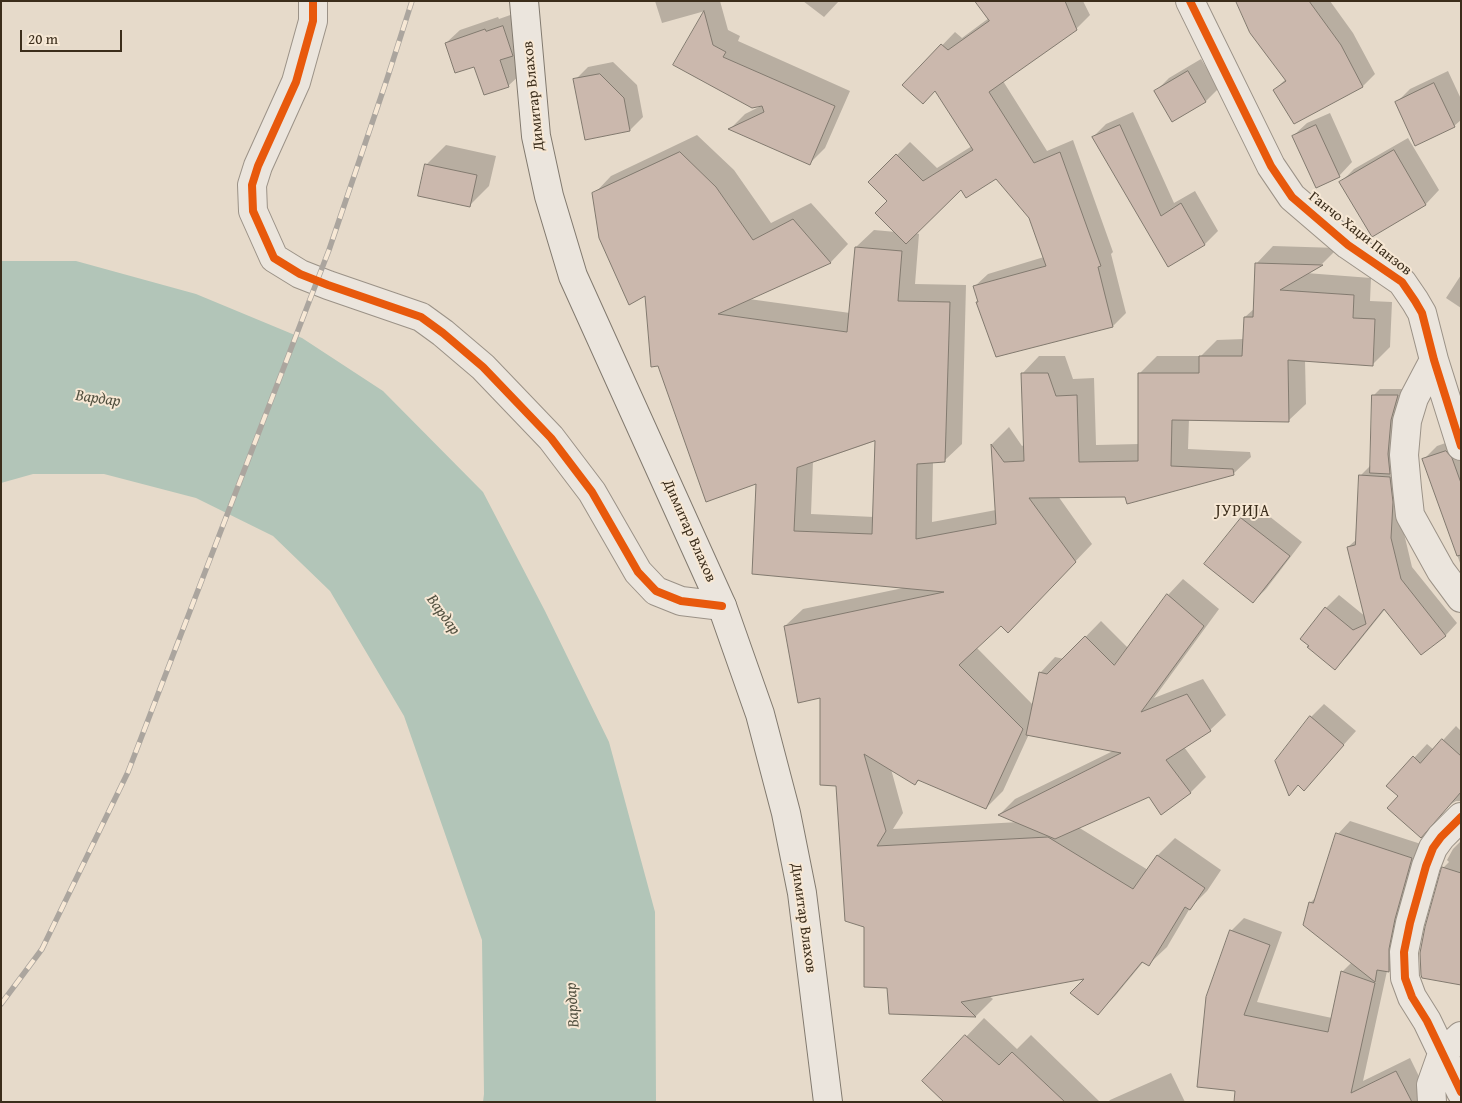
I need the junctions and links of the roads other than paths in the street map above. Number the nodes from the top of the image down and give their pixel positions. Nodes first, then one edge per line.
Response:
1 (313, 1) edge
2 (524, 1) edge
3 (1190, 1) edge
4 (1434, 360) junction
5 (1461, 446) edge
6 (1461, 598) edge
7 (722, 606) junction
8 (1461, 817) edge
9 (1451, 1045) edge
10 (1461, 1092) edge
11 (828, 1102) edge
12 (1432, 1102) edge

1 - 7 street
2 - 7 street, Димитар Влахов
3 - 4 street, Ганчо Хаџи Панзов
4 - 5 street, Ганчо Хаџи Панзов
4 - 6 street
7 - 11 street, Димитар Влахов
8 - 9 street
9 - 10 street
9 - 12 street

